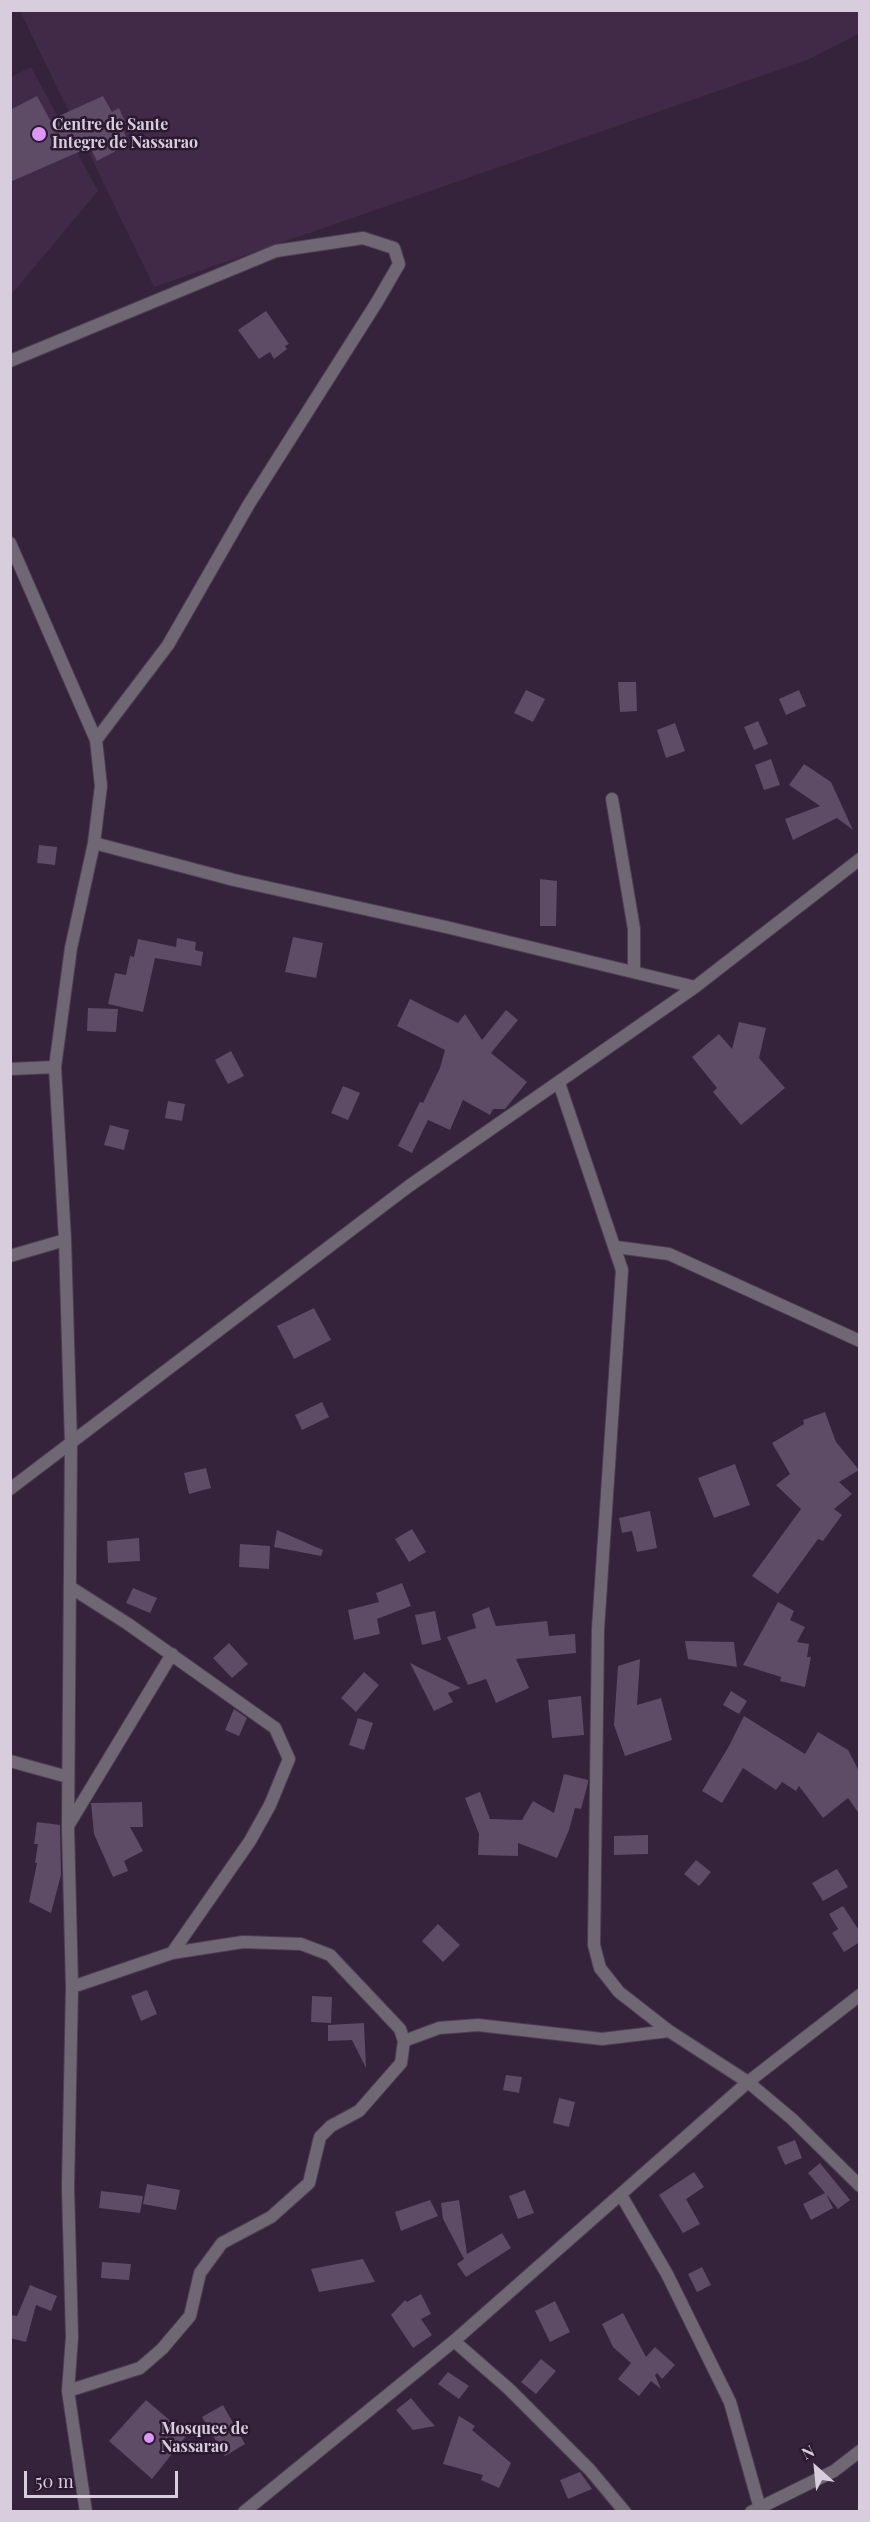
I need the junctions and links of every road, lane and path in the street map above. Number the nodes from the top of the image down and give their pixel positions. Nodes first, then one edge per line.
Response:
1 (10, 361) edge
2 (10, 543) edge
3 (96, 740) junction
4 (612, 799) dead end
5 (94, 843) junction
6 (860, 859) edge
7 (634, 971) junction
8 (695, 987) junction
9 (55, 1067) junction
10 (10, 1069) edge
11 (559, 1083) junction
12 (65, 1240) junction
13 (615, 1247) junction
14 (10, 1256) edge
15 (860, 1341) edge
16 (71, 1443) junction
17 (10, 1489) edge
18 (70, 1587) junction
19 (172, 1654) junction
20 (10, 1761) edge
21 (68, 1777) junction
22 (68, 1827) junction
23 (172, 1953) junction
24 (72, 1987) junction
25 (860, 1995) edge
26 (669, 2031) junction
27 (404, 2041) junction
28 (748, 2082) junction
29 (860, 2186) edge
30 (621, 2195) junction
31 (454, 2341) junction
32 (68, 2391) junction
33 (860, 2451) edge
34 (757, 2510) edge
35 (86, 2511) edge
36 (244, 2511) edge
37 (625, 2511) edge

1 - 3 street
2 - 3 street
3 - 5 street
4 - 7 street
5 - 7 street
5 - 9 street
6 - 8 street
7 - 8 street
8 - 11 street
9 - 10 street
9 - 12 street
11 - 13 street
11 - 16 street
12 - 14 street
12 - 16 street
13 - 15 street
13 - 26 street
16 - 17 street
16 - 18 street
18 - 19 street
18 - 21 street
19 - 22 street
19 - 23 street
20 - 21 street
21 - 22 street
22 - 24 street
23 - 24 street
23 - 27 street
24 - 32 street
25 - 28 street
26 - 27 street
26 - 28 street
27 - 32 street
28 - 29 street
28 - 30 street
30 - 31 street
30 - 34 street
31 - 36 street
31 - 37 street
32 - 35 street
33 - 34 street

